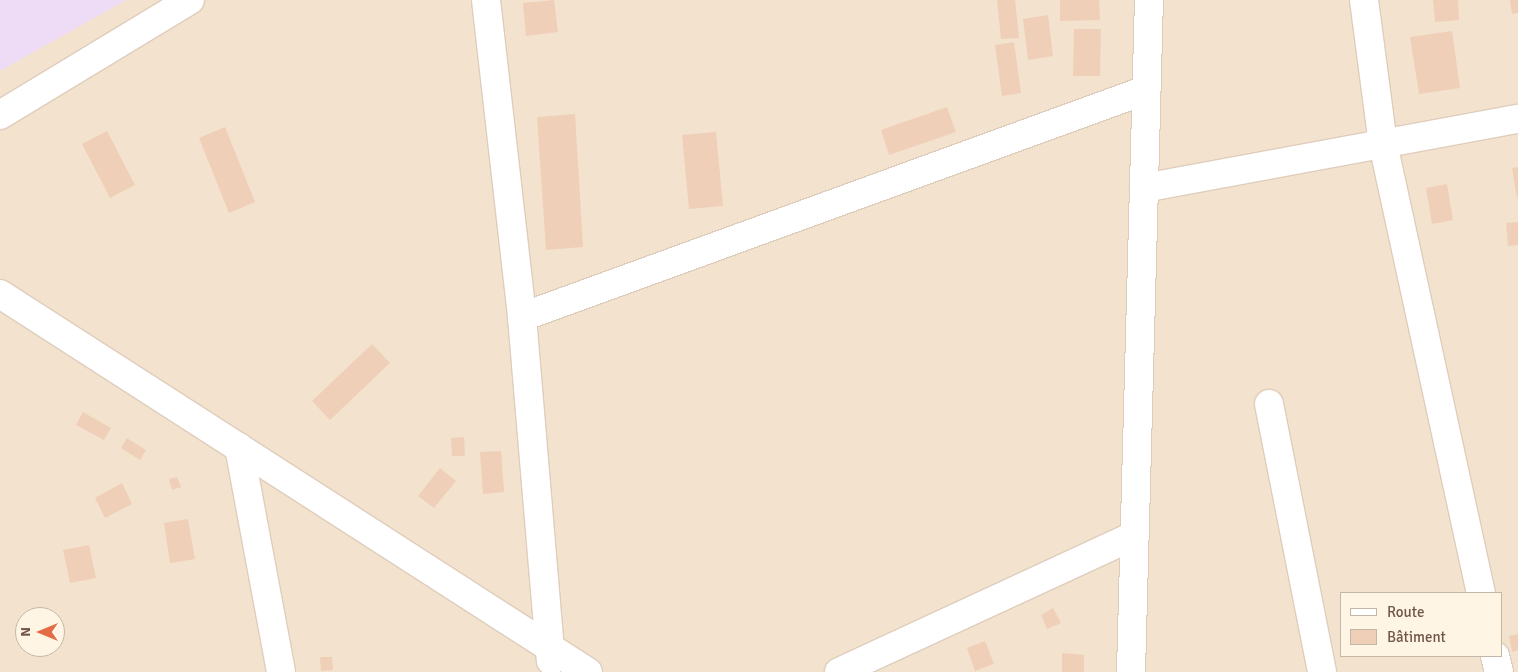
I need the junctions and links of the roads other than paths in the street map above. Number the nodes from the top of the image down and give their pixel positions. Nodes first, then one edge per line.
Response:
1 (190, 0) edge
2 (486, 0) edge
3 (1149, 0) edge
4 (1364, 0) edge
5 (1146, 90) junction
6 (0, 115) edge
7 (1518, 119) edge
8 (1383, 144) junction
9 (1144, 188) junction
10 (0, 294) edge
11 (522, 317) junction
12 (1269, 404) dead end
13 (239, 447) junction
14 (1134, 536) junction
15 (1481, 592) edge
16 (1495, 657) edge
17 (551, 659) edge
18 (281, 672) edge
19 (588, 672) edge
20 (839, 672) edge
21 (1131, 672) edge
22 (1322, 672) edge
23 (1498, 672) edge

1 - 6 street
2 - 11 street
3 - 5 street
4 - 8 street
5 - 9 street
5 - 11 street
7 - 8 street
8 - 9 street
8 - 15 street
9 - 14 street
10 - 13 street
11 - 17 street
12 - 22 street
13 - 17 street
13 - 18 street
14 - 20 street
14 - 21 street
16 - 23 street
17 - 19 street

